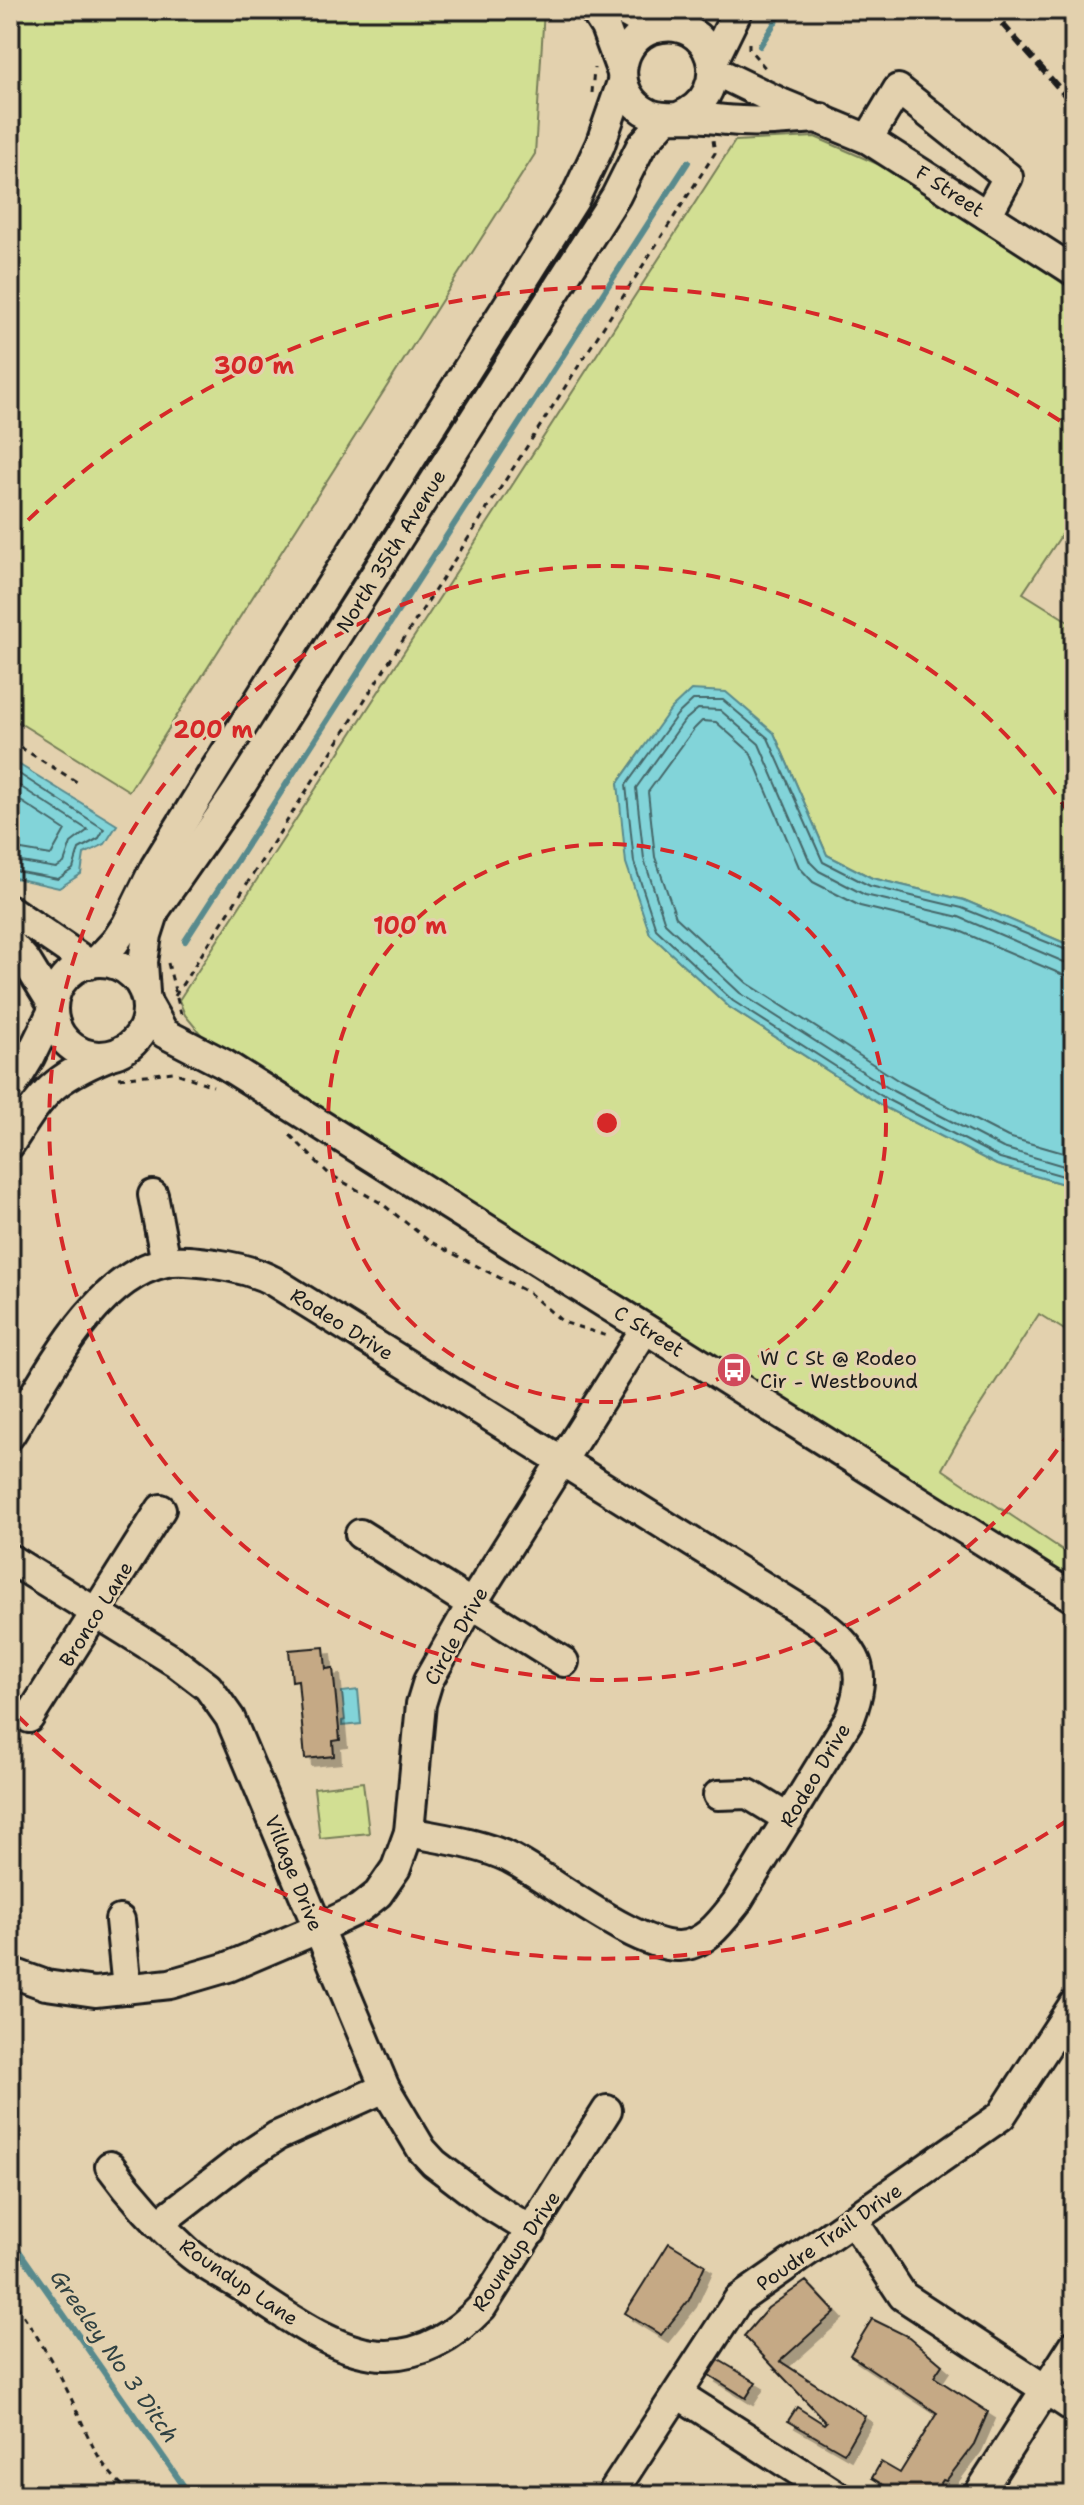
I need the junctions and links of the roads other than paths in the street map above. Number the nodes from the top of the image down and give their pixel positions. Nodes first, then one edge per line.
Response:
1 (594, 10) edge
2 (621, 10) edge
3 (725, 10) edge
4 (738, 10) edge
5 (681, 28) junction
6 (713, 67) junction
7 (622, 77) junction
8 (672, 117) junction
9 (821, 118) junction
10 (868, 139) junction
11 (987, 215) junction
12 (1074, 271) edge
13 (411, 455) junction
14 (441, 473) junction
15 (10, 910) edge
16 (10, 943) edge
17 (92, 963) junction
18 (146, 998) junction
19 (53, 1008) junction
20 (111, 1064) junction
21 (221, 1076) junction
22 (10, 1090) edge
23 (10, 1144) edge
24 (153, 1195) dead end
25 (166, 1262) junction
26 (645, 1329) junction
27 (10, 1435) edge
28 (563, 1460) junction
29 (161, 1509) dead end
30 (360, 1534) dead end
31 (10, 1559) edge
32 (1074, 1598) edge
33 (471, 1605) junction
34 (97, 1614) junction
35 (564, 1662) dead end
36 (29, 1718) dead end
37 (718, 1795) dead end
38 (789, 1819) junction
39 (409, 1832) junction
40 (120, 1920) dead end
41 (317, 1929) junction
42 (10, 1972) edge
43 (127, 1989) junction
44 (1074, 2004) edge
45 (385, 2088) junction
46 (607, 2110) dead end
47 (110, 2166) dead end
48 (853, 2220) junction
49 (158, 2224) junction
50 (532, 2231) junction
51 (1074, 2345) edge
52 (395, 2354) joint
53 (1045, 2390) junction
54 (678, 2394) junction
55 (1074, 2408) edge
56 (611, 2495) edge
57 (836, 2495) edge
58 (978, 2495) edge

1 - 7 street
2 - 5 street
3 - 5 street
4 - 6 street
5 - 6 street
5 - 7 street
6 - 8 street
6 - 9 street, F Street
7 - 8 street
7 - 13 street, North 35th Avenue
8 - 9 street, F Street
8 - 14 street, North 35th Avenue
9 - 10 street, F Street
10 - 11 street, F Street
10 - 11 street
11 - 12 street, F Street
13 - 14 street
13 - 17 street, North 35th Avenue
14 - 18 street, North 35th Avenue
15 - 17 street
16 - 19 street
17 - 18 street
17 - 19 street
18 - 20 street
18 - 21 street, C Street
19 - 20 street
19 - 22 street
20 - 21 street, C Street
20 - 23 street
21 - 26 street, C Street
24 - 25 street
25 - 27 street, Rodeo Drive
25 - 28 street, Rodeo Drive
26 - 28 street, Circle Drive
26 - 32 street, C Street
28 - 33 street, Circle Drive
28 - 38 street, Rodeo Drive
29 - 34 street, Bronco Lane
30 - 33 street
31 - 34 street, Village Drive
33 - 35 street
33 - 39 street, Circle Drive
34 - 36 street, Bronco Lane
34 - 41 street, Village Drive
37 - 38 street
38 - 39 street, Rodeo Drive
39 - 41 street
40 - 43 street
41 - 43 street
41 - 45 street, Village Drive
42 - 43 street
44 - 48 street, Poudre Trail Drive
45 - 49 street
45 - 50 street, Village Drive
46 - 50 street, Roundup Drive
47 - 49 street, Roundup Lane
48 - 53 street
48 - 54 street, Poudre Trail Drive
49 - 52 street, Roundup Lane
50 - 52 street, Roundup Drive
51 - 53 street
53 - 55 street
53 - 58 street
54 - 56 street, Poudre Trail Drive
54 - 57 street

